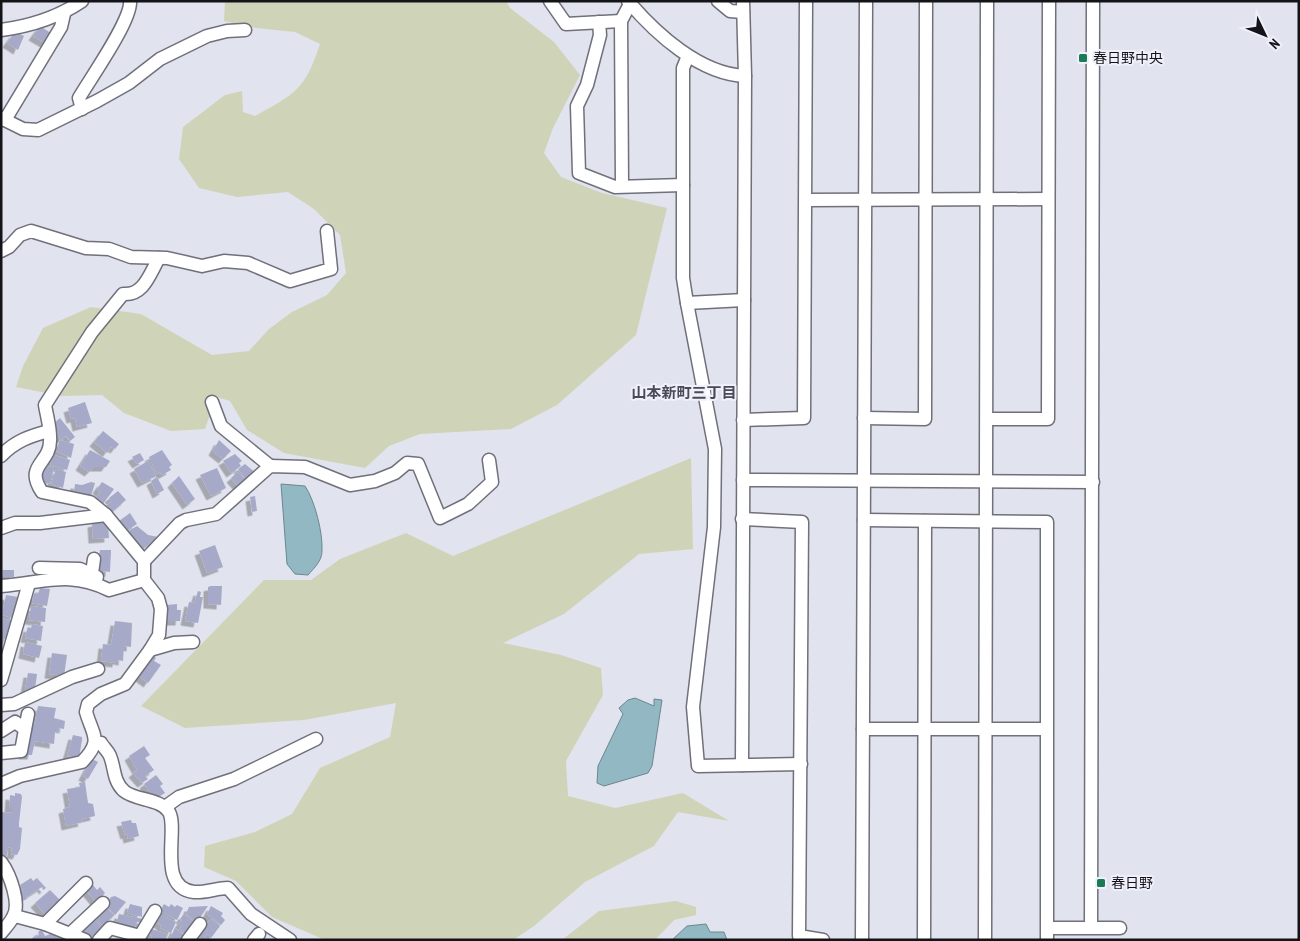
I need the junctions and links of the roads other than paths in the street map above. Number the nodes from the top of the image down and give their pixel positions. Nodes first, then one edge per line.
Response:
1 (82, 1) edge
2 (130, 1) edge
3 (550, 1) edge
4 (718, 1) edge
5 (806, 1) edge
6 (866, 1) edge
7 (926, 1) edge
8 (987, 1) edge
9 (1049, 1) edge
10 (1093, 1) edge
11 (629, 3) edge
12 (743, 6) edge
13 (64, 14) junction
14 (621, 21) junction
15 (599, 22) junction
16 (1, 30) edge
17 (245, 30) dead end
18 (688, 56) junction
19 (745, 76) junction
20 (82, 109) junction
21 (3, 119) edge
22 (683, 185) junction
23 (622, 186) junction
24 (1047, 199) junction
25 (806, 200) junction
26 (866, 201) junction
27 (926, 201) junction
28 (988, 201) junction
29 (327, 231) dead end
30 (1, 251) edge
31 (160, 258) junction
32 (744, 300) junction
33 (687, 303) junction
34 (212, 402) dead end
35 (864, 418) junction
36 (988, 419) junction
37 (743, 420) junction
38 (49, 431) junction
39 (1, 456) edge
40 (489, 460) dead end
41 (270, 466) junction
42 (743, 480) junction
43 (865, 481) junction
44 (987, 481) junction
45 (1093, 482) junction
46 (106, 516) junction
47 (742, 519) junction
48 (864, 520) junction
49 (926, 521) junction
50 (987, 521) junction
51 (1, 528) edge
52 (94, 559) dead end
53 (144, 561) junction
54 (39, 568) dead end
55 (92, 574) junction
56 (144, 580) junction
57 (29, 583) junction
58 (1, 586) edge
59 (109, 590) junction
60 (193, 642) dead end
61 (150, 650) junction
62 (98, 669) dead end
63 (1, 680) edge
64 (7, 705) edge
65 (28, 714) dead end
66 (20, 725) junction
67 (863, 729) junction
68 (924, 729) junction
69 (1046, 729) junction
70 (986, 730) junction
71 (1, 731) edge
72 (316, 739) dead end
73 (95, 744) junction
74 (1, 753) edge
75 (801, 764) junction
76 (742, 765) junction
77 (1, 784) edge
78 (165, 807) junction
79 (1, 862) edge
80 (86, 883) dead end
81 (103, 903) dead end
82 (154, 911) dead end
83 (15, 916) junction
84 (45, 924) junction
85 (200, 924) dead end
86 (1091, 928) junction
87 (1120, 928) dead end
88 (1, 933) edge
89 (71, 933) junction
90 (1047, 934) edge
91 (84, 940) edge
92 (99, 940) edge
93 (188, 940) edge
94 (290, 940) edge
95 (823, 940) edge
96 (862, 940) edge
97 (924, 940) edge
98 (986, 940) edge

1 - 13 street
2 - 20 street
3 - 15 street
4 - 12 street
5 - 25 street
6 - 26 street
7 - 27 street
8 - 28 street
9 - 24 street
10 - 45 street
11 - 14 street
11 - 18 street
12 - 19 street
13 - 16 street
13 - 21 street
14 - 15 street
14 - 23 street
15 - 23 street
17 - 20 street
18 - 19 street
18 - 22 street
19 - 32 street
20 - 21 street
22 - 23 street
22 - 33 street
24 - 28 street
24 - 36 street
25 - 26 street
25 - 37 street
26 - 27 street
26 - 35 street
27 - 28 street
27 - 35 street
28 - 36 street
29 - 31 street
30 - 31 street
31 - 38 street
32 - 33 street
32 - 37 street
33 - 76 street
34 - 41 street
35 - 43 street
36 - 44 street
37 - 42 street
38 - 39 street
38 - 46 street
40 - 41 street
41 - 53 street
42 - 43 street
42 - 47 street
43 - 44 street
43 - 48 street
44 - 45 street
44 - 50 street
45 - 86 street
46 - 51 street
46 - 53 street
47 - 75 street
47 - 76 street
48 - 49 street
48 - 67 street
49 - 50 street
49 - 68 street
50 - 69 street
50 - 70 street
52 - 55 street
53 - 56 street
54 - 55 street
55 - 59 street
56 - 59 street
56 - 61 street
57 - 58 street
57 - 59 street
57 - 63 street
60 - 61 street
61 - 73 street
62 - 64 street
64 - 66 street
65 - 66 street
66 - 71 street
66 - 74 street
67 - 68 street
67 - 96 street
68 - 70 street
68 - 97 street
69 - 70 street
69 - 90 street
70 - 98 street
72 - 78 street
73 - 77 street
73 - 78 street
75 - 76 street
75 - 95 street
78 - 94 street
79 - 83 street
80 - 84 street
81 - 89 street
82 - 92 street
83 - 84 street
83 - 88 street
84 - 89 street
85 - 93 street
86 - 87 street
86 - 90 street
89 - 91 street

